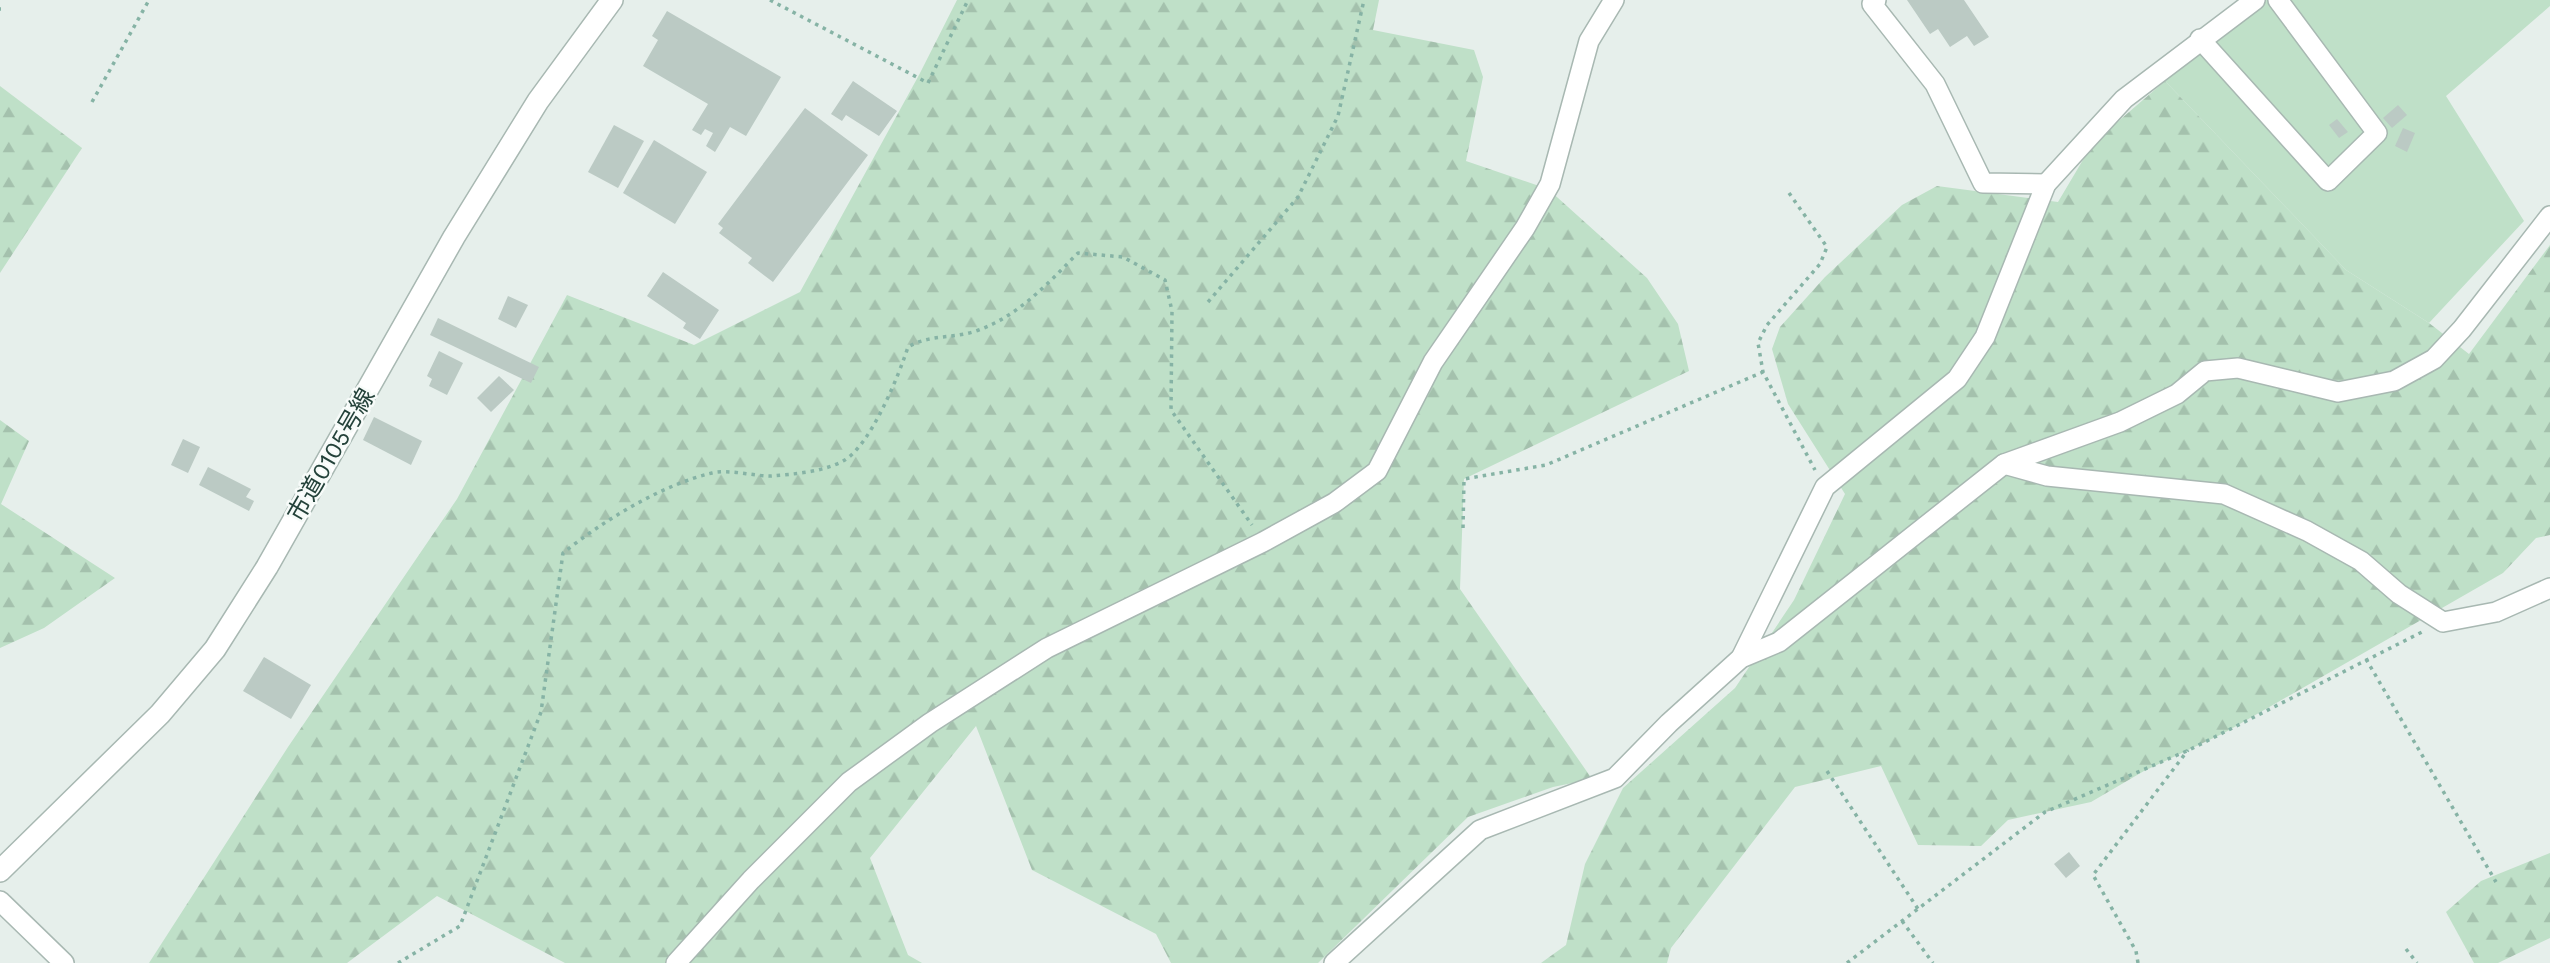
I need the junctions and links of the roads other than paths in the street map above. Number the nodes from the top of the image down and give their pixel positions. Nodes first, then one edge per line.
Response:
1 (612, 0) edge
2 (1614, 0) edge
3 (1876, 0) edge
4 (2255, 0) edge
5 (2278, 0) edge
6 (2200, 39) junction
7 (2046, 184) junction
8 (2550, 216) edge
9 (2004, 464) junction
10 (2550, 588) edge
11 (1741, 658) junction
12 (0, 872) edge
13 (0, 901) edge
14 (64, 963) edge
15 (676, 963) edge
16 (1334, 963) edge

1 - 12 street, 市道0105号線
2 - 15 street
3 - 7 street
4 - 6 street
5 - 6 street
6 - 7 street
7 - 11 street
8 - 9 street
9 - 10 street
9 - 11 street
11 - 16 street
13 - 14 street

